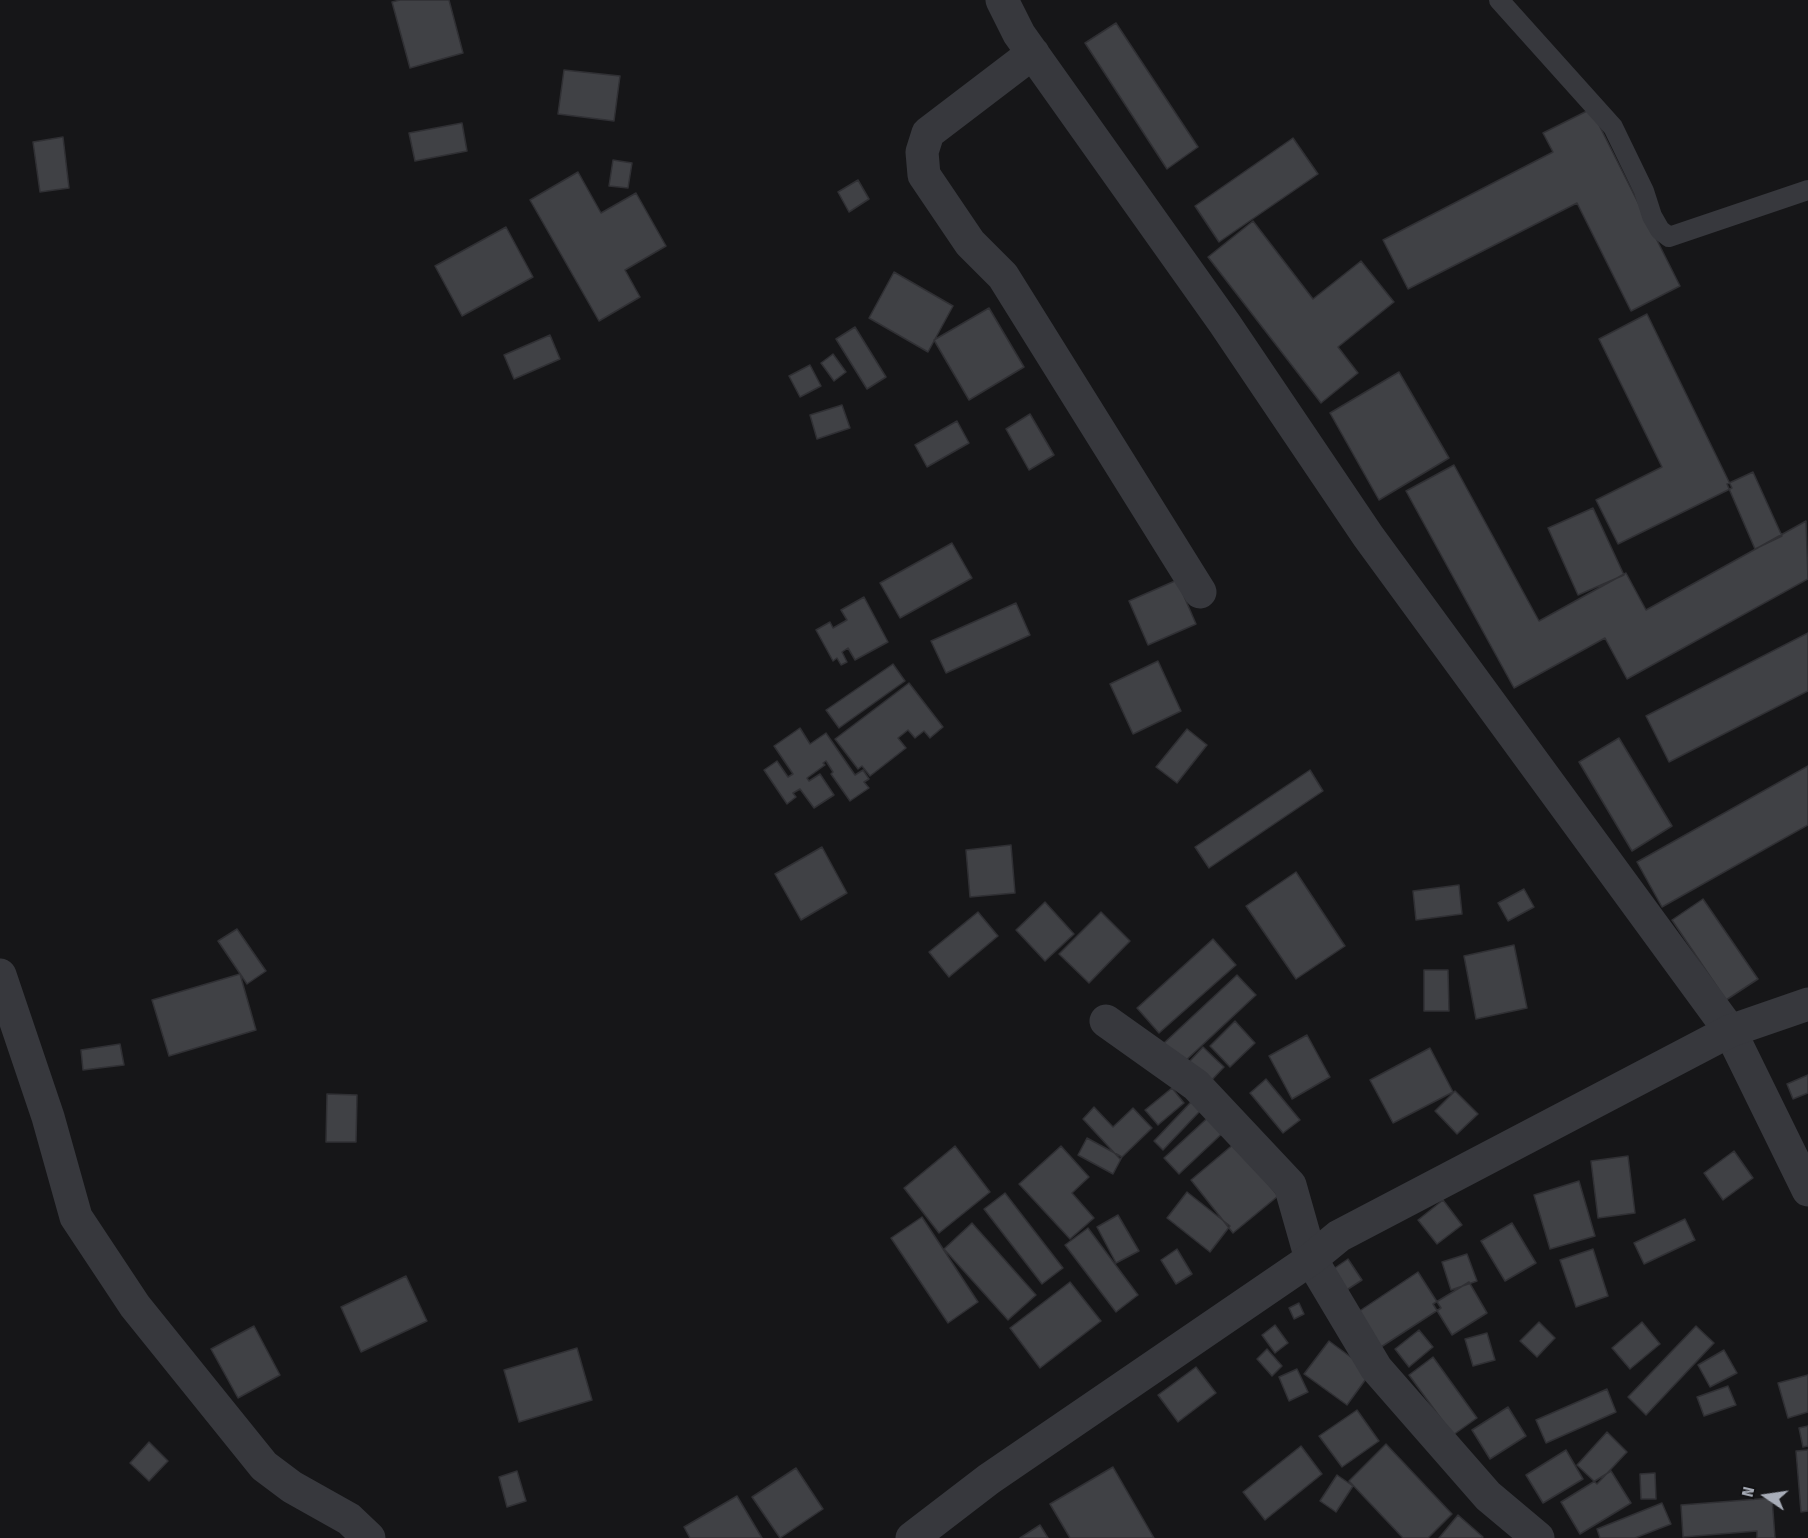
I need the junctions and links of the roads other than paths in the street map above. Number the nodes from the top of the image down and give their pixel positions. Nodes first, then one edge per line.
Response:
1 (1002, 0) edge
2 (1499, 0) edge
3 (1033, 53) junction
4 (1808, 189) edge
5 (1200, 592) dead end
6 (0, 975) edge
7 (1808, 1004) edge
8 (1106, 1022) dead end
9 (1730, 1031) junction
10 (1808, 1190) edge
11 (1311, 1259) junction
12 (369, 1538) edge
13 (912, 1538) edge
14 (1538, 1538) edge

1 - 3 street
2 - 4 lane
3 - 5 street
3 - 9 street
6 - 12 street
7 - 9 street
8 - 11 street
9 - 10 street
9 - 11 street
11 - 13 street
11 - 14 street

